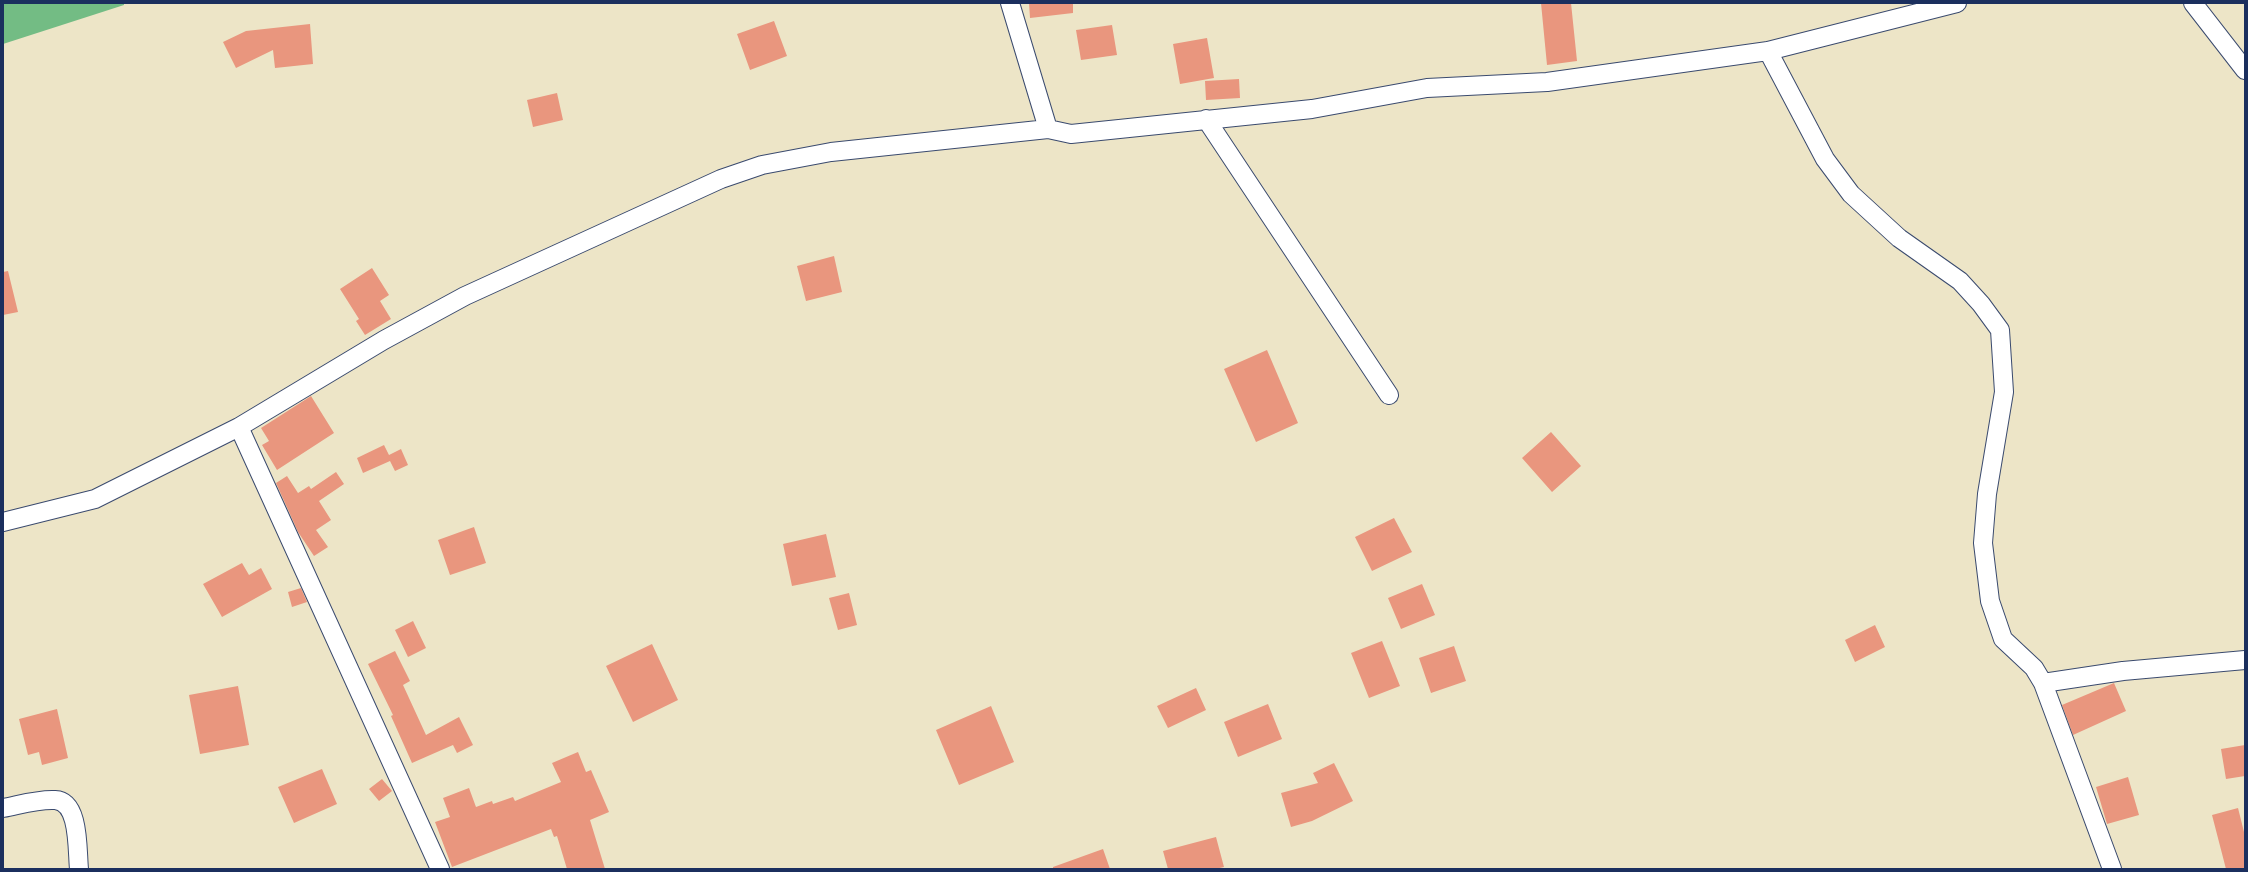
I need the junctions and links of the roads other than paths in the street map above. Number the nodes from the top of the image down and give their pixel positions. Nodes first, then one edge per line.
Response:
1 (1010, 3) edge
2 (1957, 3) edge
3 (2193, 3) edge
4 (1768, 51) junction
5 (2245, 70) edge
6 (1206, 119) junction
7 (1048, 129) junction
8 (1389, 394) dead end
9 (239, 427) junction
10 (3, 522) edge
11 (2245, 660) edge
12 (2043, 682) junction
13 (3, 808) edge
14 (79, 869) edge
15 (440, 869) edge
16 (2112, 869) edge

1 - 7 street
2 - 4 street
3 - 5 street
4 - 6 street
4 - 12 street
6 - 7 street
6 - 8 street
7 - 9 street
9 - 10 street
9 - 15 street
11 - 12 street
12 - 16 street
13 - 14 street

